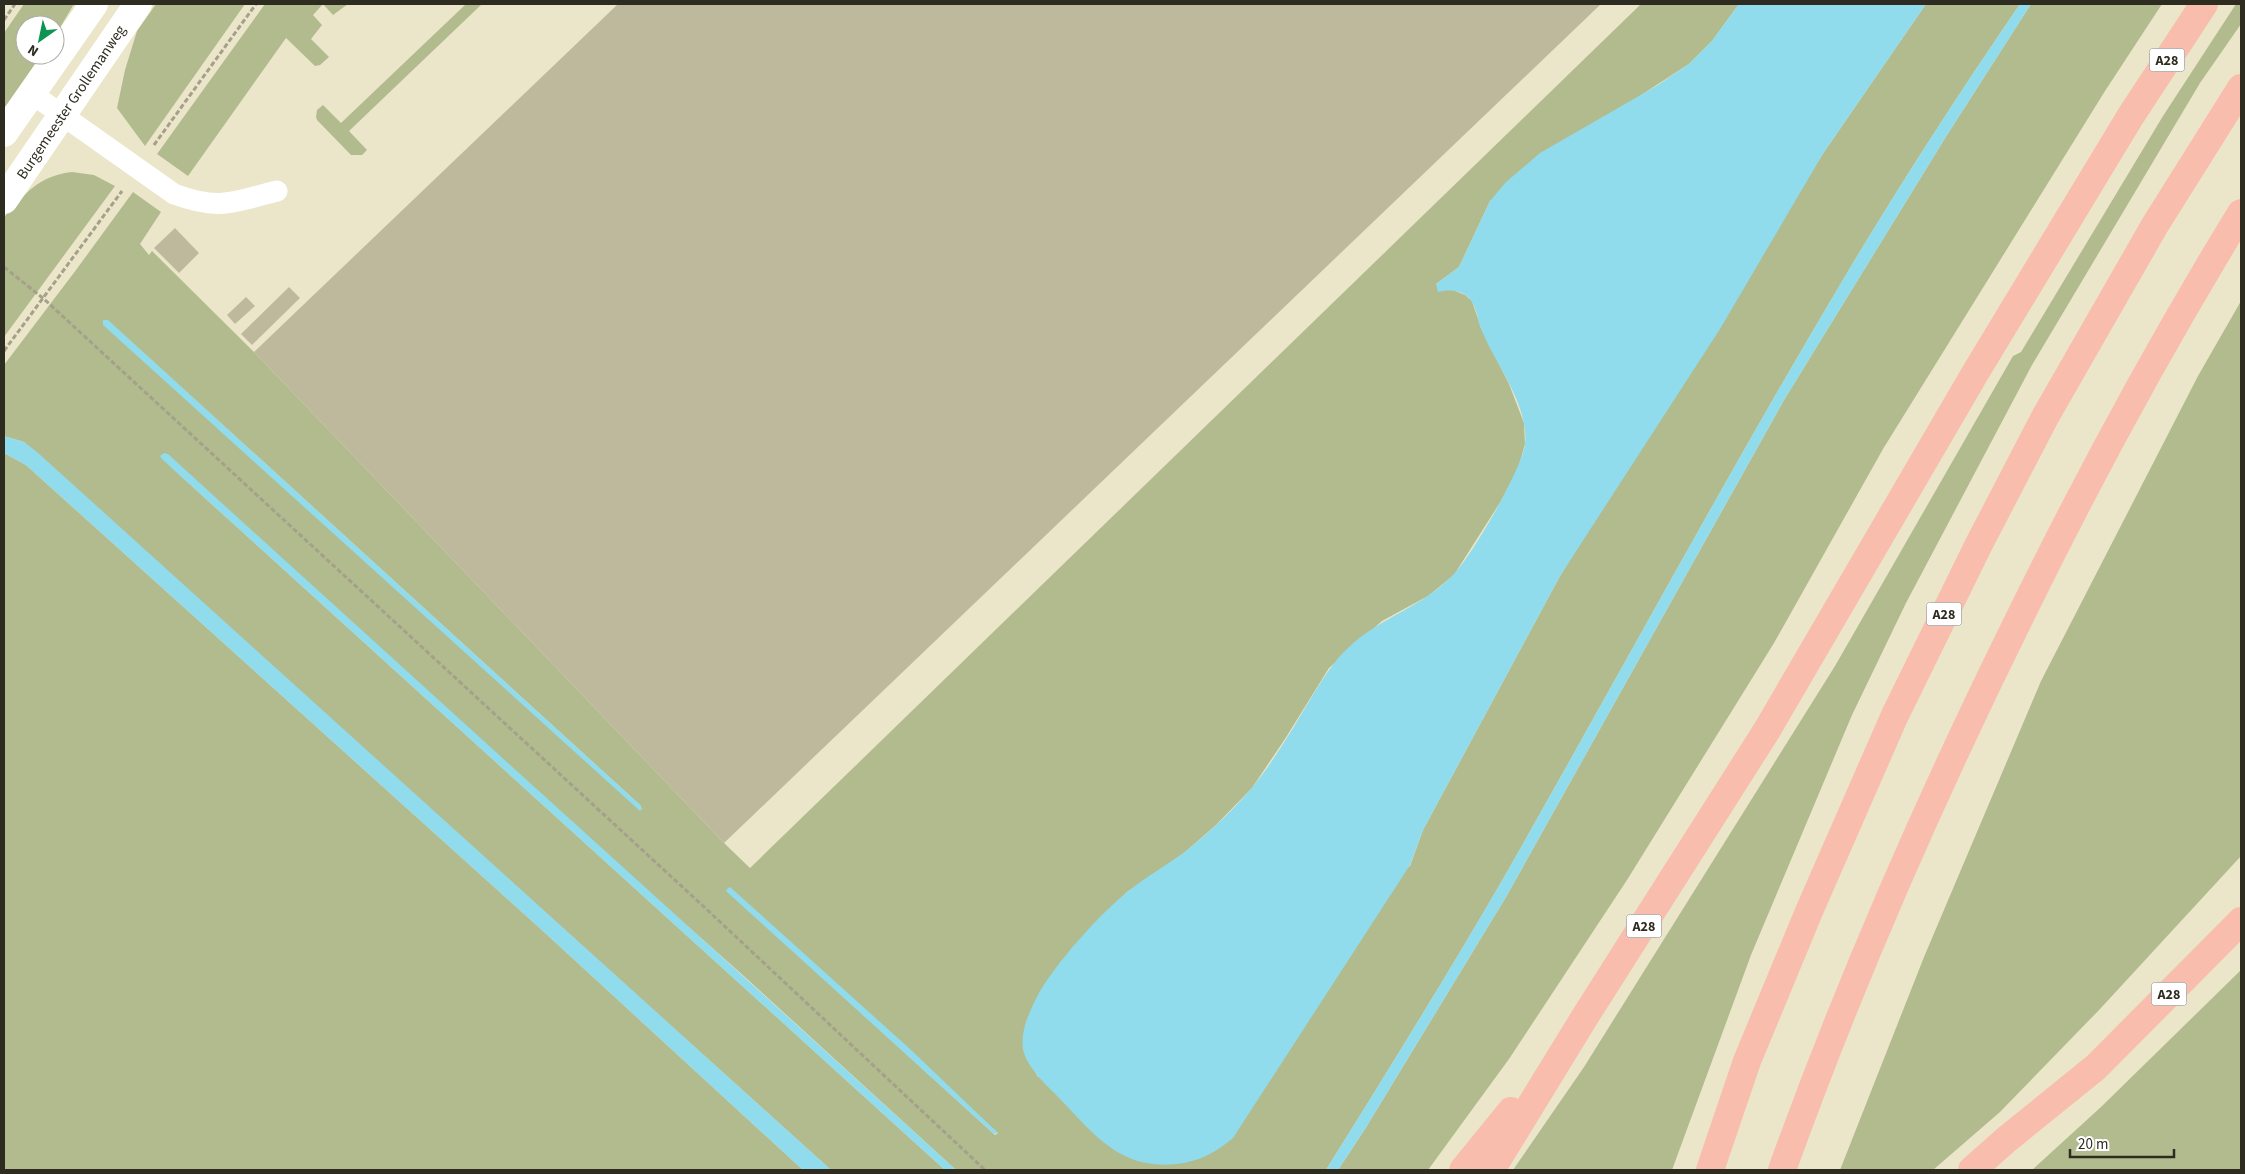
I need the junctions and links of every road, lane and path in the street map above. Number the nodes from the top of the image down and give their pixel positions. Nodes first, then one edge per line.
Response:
1 (15, 4) edge
2 (94, 4) edge
3 (138, 4) edge
4 (256, 4) edge
5 (2204, 4) edge
6 (4, 20) edge
7 (2241, 88) edge
8 (31, 93) junction
9 (62, 115) junction
10 (4, 133) edge
11 (150, 151) dead end
12 (124, 187) dead end
13 (277, 191) dead end
14 (4, 200) edge
15 (2241, 213) edge
16 (4, 267) edge
17 (44, 299) junction
18 (4, 352) edge
19 (2241, 922) edge
20 (1586, 1015) junction
21 (985, 1170) edge
22 (1464, 1170) edge
23 (1492, 1170) edge
24 (1710, 1170) edge
25 (1782, 1170) edge
26 (1972, 1170) edge

1 - 6 path
2 - 8 street
3 - 9 street, Burgemeester Grollemanweg
4 - 11 path
5 - 20 highway, A28
7 - 24 highway, A28
8 - 9 lane
8 - 10 street
9 - 13 lane
9 - 14 street, Burgemeester Grollemanweg
12 - 17 path
15 - 25 highway
16 - 17 path
17 - 18 path
17 - 21 path
19 - 26 highway, A28
20 - 22 highway, A28
20 - 23 highway, A28

